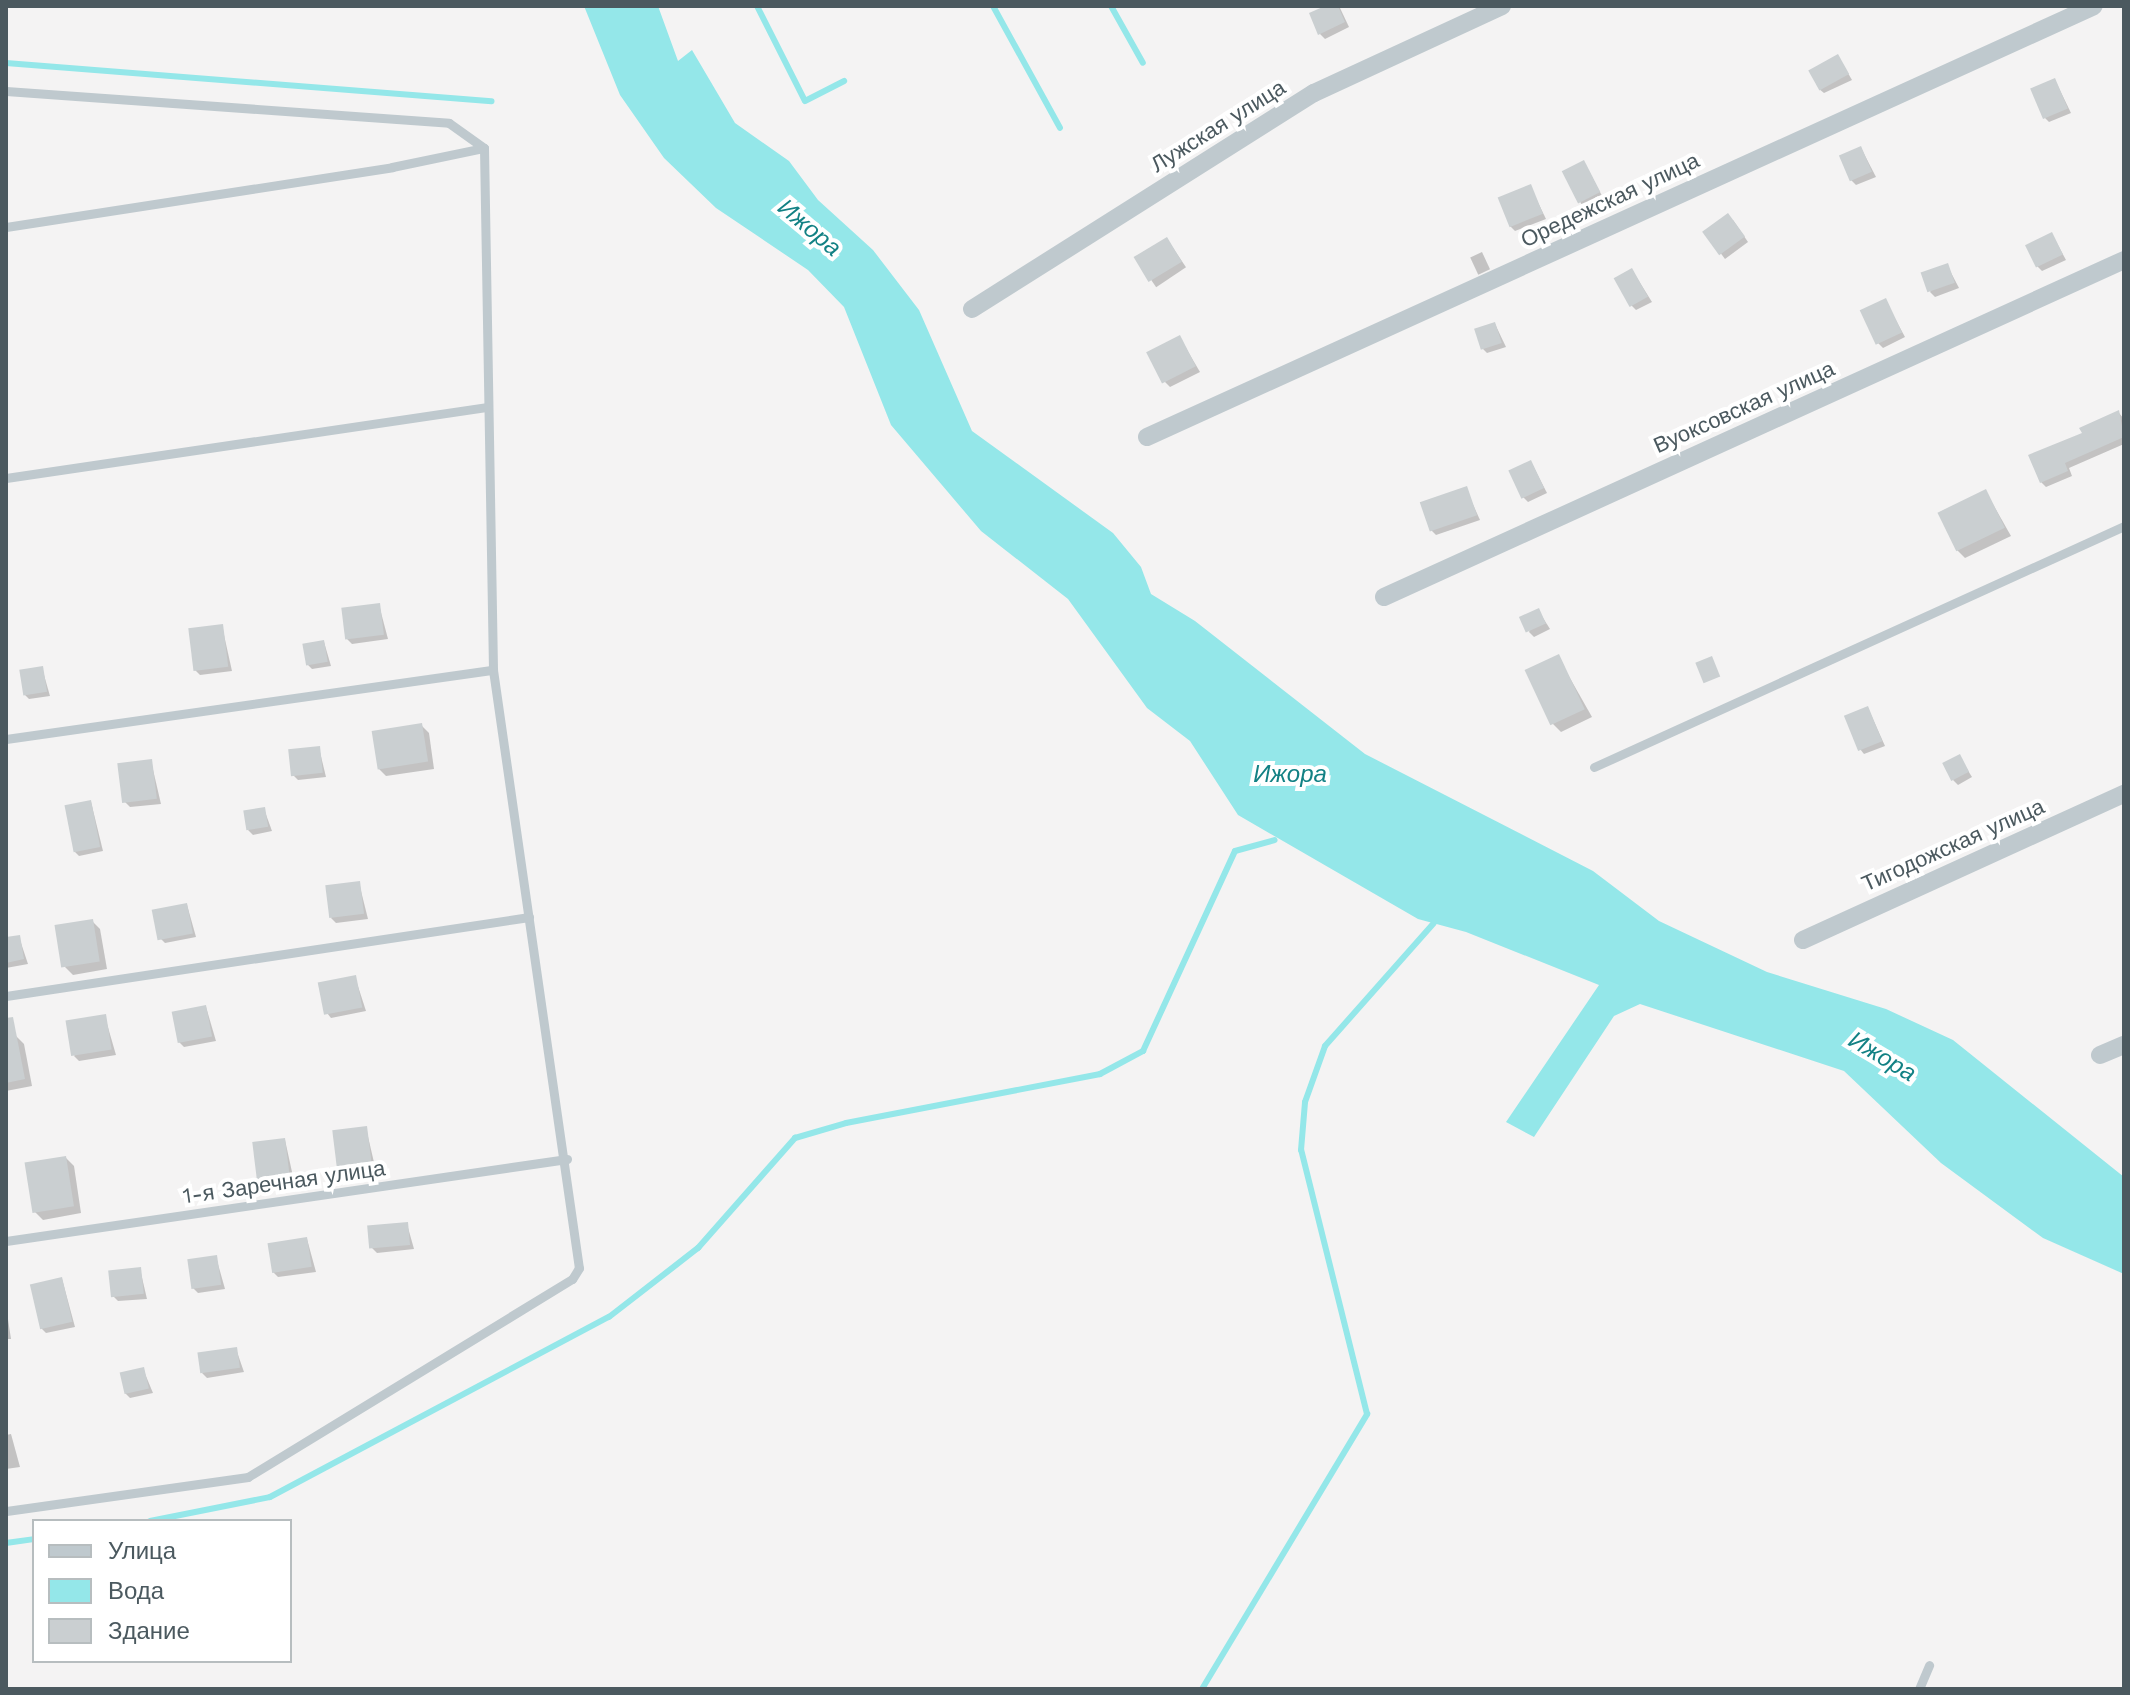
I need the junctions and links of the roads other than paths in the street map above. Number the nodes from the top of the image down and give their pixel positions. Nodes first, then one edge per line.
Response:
1 (1502, 6) edge
2 (2094, 6) edge
3 (6, 91) edge
4 (484, 148) junction
5 (6, 227) edge
6 (2124, 260) edge
7 (972, 309) dead end
8 (488, 407) junction
9 (1147, 437) dead end
10 (6, 478) edge
11 (2124, 526) edge
12 (1384, 597) dead end
13 (493, 670) junction
14 (6, 739) edge
15 (1594, 767) dead end
16 (2124, 794) edge
17 (529, 917) junction
18 (1803, 940) dead end
19 (6, 996) edge
20 (2124, 1045) edge
21 (2100, 1055) dead end
22 (567, 1159) junction
23 (6, 1241) edge
24 (6, 1511) edge
25 (1929, 1665) dead end
26 (1919, 1689) edge

1 - 7 street, Лужская улица
2 - 9 street, Оредежская улица
3 - 4 lane
4 - 5 lane
4 - 8 lane
6 - 12 street, Вуоксовская улица
8 - 10 lane
8 - 13 lane
11 - 15 lane
13 - 14 lane
13 - 17 lane
16 - 18 street, Тигодожская улица
17 - 19 lane
17 - 22 lane
20 - 21 street
22 - 23 lane, 1-я Заречная улица
22 - 24 lane
25 - 26 lane

